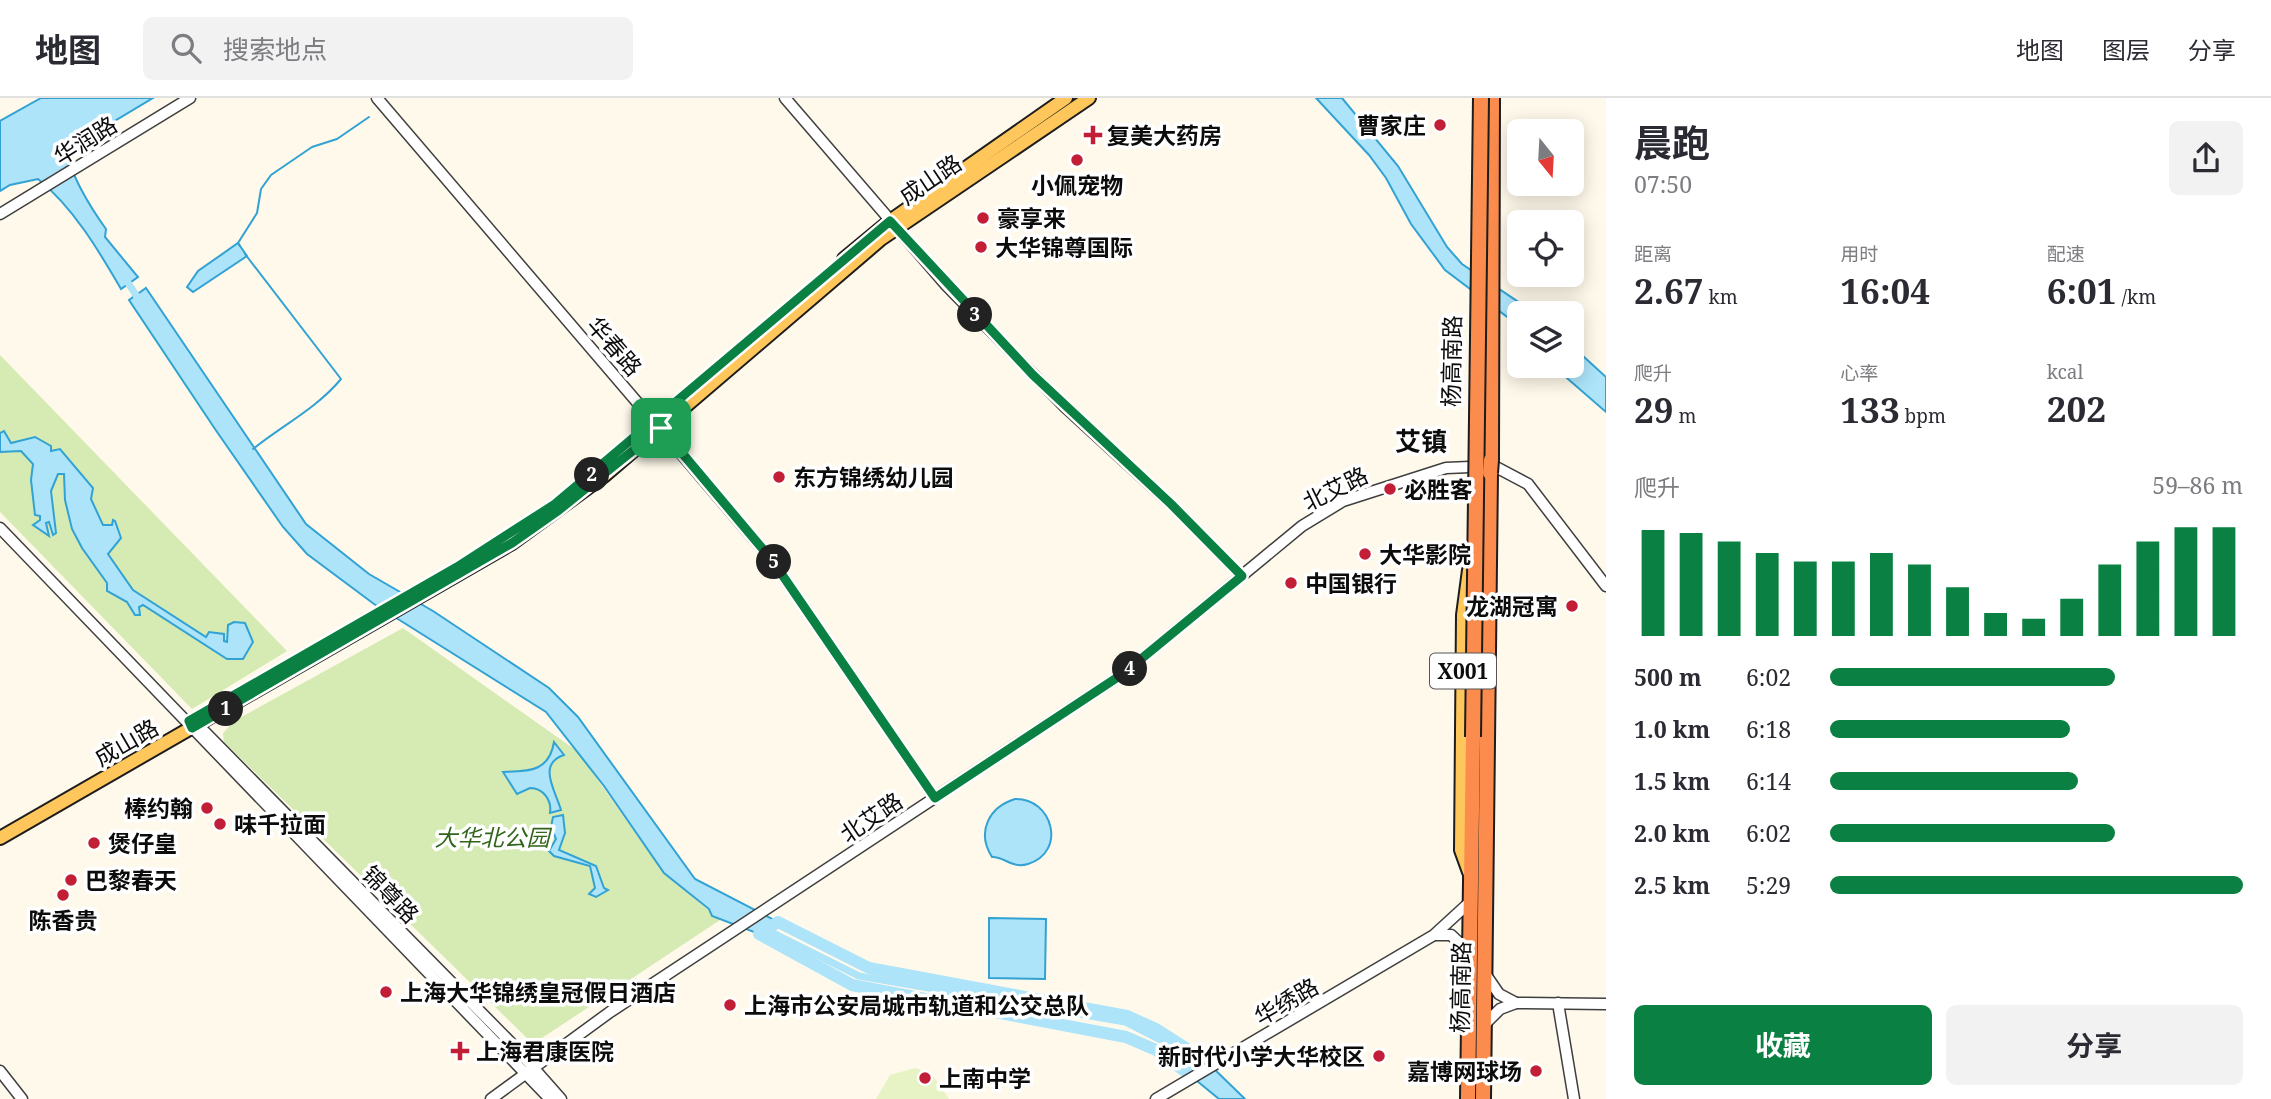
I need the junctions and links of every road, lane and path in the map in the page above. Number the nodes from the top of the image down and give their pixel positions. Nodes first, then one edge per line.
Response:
1 (190, 98) edge
2 (377, 98) edge
3 (785, 98) edge
4 (1066, 98) edge
5 (1089, 98) edge
6 (1476, 98) edge
7 (1481, 98) edge
8 (1494, 98) edge
9 (0, 214) edge
10 (892, 224) junction
11 (658, 425) junction
12 (1471, 466) junction
13 (1494, 466) junction
14 (0, 528) edge
15 (1242, 576) junction
16 (1606, 586) edge
17 (193, 725) junction
18 (1479, 737) junction
19 (935, 798) junction
20 (0, 829) edge
21 (0, 838) edge
22 (1477, 875) junction
23 (1470, 902) junction
24 (1434, 935) junction
25 (1470, 953) junction
26 (1482, 966) junction
27 (1516, 1003) junction
28 (1559, 1003) junction
29 (1606, 1004) edge
30 (1482, 1028) junction
31 (0, 1070) edge
32 (530, 1070) junction
33 (22, 1099) edge
34 (491, 1099) edge
35 (550, 1099) edge
36 (561, 1099) edge
37 (1156, 1099) edge
38 (1468, 1099) edge
39 (1483, 1099) edge
40 (1574, 1099) edge

1 - 9 street, 华润路
2 - 11 street, 华春路
3 - 10 street
4 - 10 main road, 成山路
5 - 10 main road, 成山路
6 - 12 main road, 杨高南路 / X001, bridge
7 - 18 highway, 杨高南路 / X001, bridge
8 - 13 main road, 杨高南路 / X001
8 - 18 highway, 杨高南路 / X001, bridge
10 - 11 main road, 成山路
10 - 15 street
11 - 17 main road, 成山路
11 - 19 street, 华春路
12 - 13 street, 北艾路
12 - 15 street, 北艾路
12 - 22 main road, 杨高南路 / X001
13 - 16 street
13 - 22 main road, 杨高南路 / X001
14 - 17 street, 锦尊路
15 - 19 street, 北艾路
17 - 20 main road, 成山路
17 - 21 main road, 成山路
17 - 32 street, 锦尊路
18 - 22 highway, 杨高南路 / X001
19 - 32 street, 北艾路
22 - 23 highway, 杨高南路
22 - 26 highway, 杨高南路 / X001
23 - 24 street, 华绣路
23 - 25 highway, 杨高南路
24 - 25 street
24 - 37 street, 华绣路
25 - 38 highway, 杨高南路
26 - 27 street
26 - 30 highway, 杨高南路 / X001
27 - 28 street
27 - 30 street
28 - 29 street
28 - 40 street
30 - 39 highway, 杨高南路 / X001
31 - 33 street
32 - 34 street, 北艾路
32 - 35 street, 锦尊路
32 - 36 street, 锦尊路

